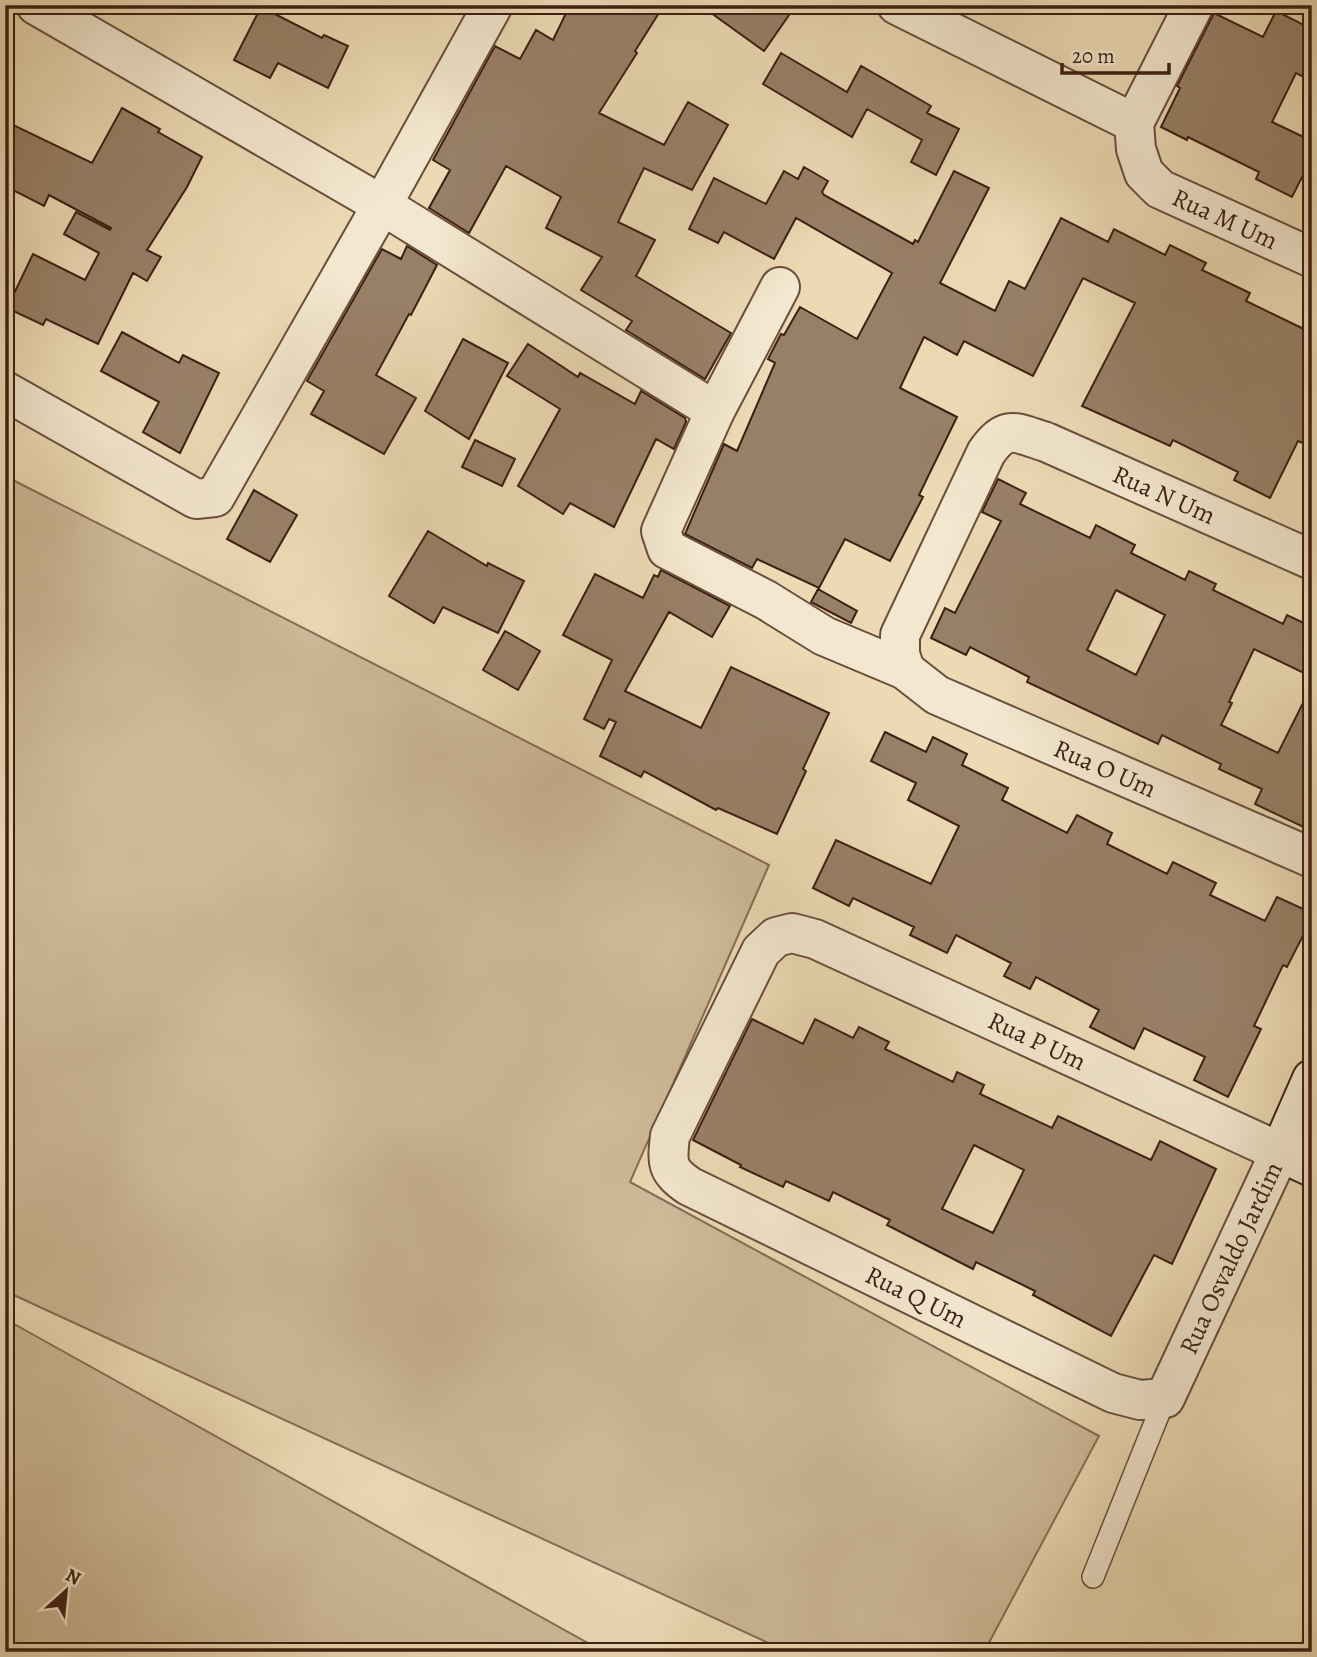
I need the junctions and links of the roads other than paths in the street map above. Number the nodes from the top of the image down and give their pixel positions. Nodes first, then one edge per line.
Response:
1 (36, 5) edge
2 (493, 5) edge
3 (897, 5) edge
4 (1194, 5) edge
5 (1134, 123) junction
6 (382, 205) junction
7 (1312, 258) edge
8 (780, 287) dead end
9 (5, 391) edge
10 (715, 411) junction
11 (1312, 560) edge
12 (905, 670) junction
13 (1312, 858) edge
14 (1312, 1079) edge
15 (1296, 1159) edge
16 (673, 1174) joint
17 (1165, 1398) junction
18 (1093, 1577) dead end

1 - 6 street
2 - 6 street
3 - 5 street
4 - 5 street
5 - 7 street, Rua M Um
6 - 9 street
6 - 10 street
8 - 10 street, Rua O Um
10 - 12 street, Rua O Um
11 - 12 street, Rua N Um
12 - 13 street, Rua O Um
14 - 15 street, Rua Osvaldo Jardim
15 - 16 street, Rua P Um
15 - 17 street, Rua Osvaldo Jardim
16 - 17 street, Rua Q Um
17 - 18 lane

